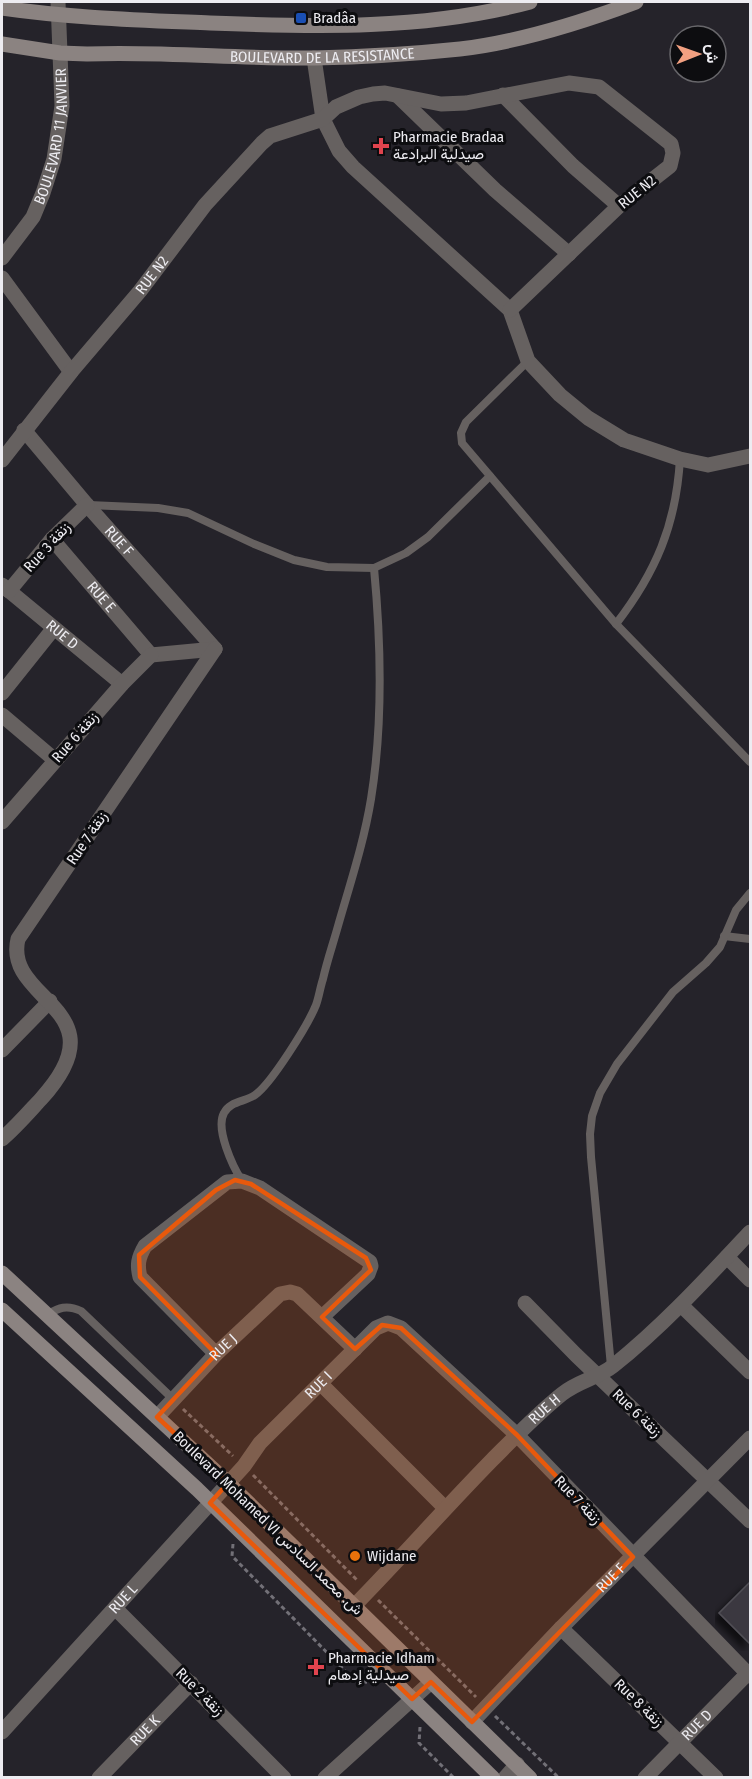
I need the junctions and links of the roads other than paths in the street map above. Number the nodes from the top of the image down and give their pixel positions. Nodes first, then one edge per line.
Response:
1 (530, 2) edge
2 (636, 2) edge
3 (2, 9) edge
4 (58, 9) edge
5 (2, 44) edge
6 (60, 53) junction
7 (314, 58) junction
8 (503, 95) junction
9 (398, 96) junction
10 (323, 119) junction
11 (619, 206) junction
12 (569, 254) junction
13 (2, 258) edge
14 (2, 278) edge
15 (510, 310) junction
16 (528, 361) junction
17 (71, 372) junction
18 (24, 430) junction
19 (750, 456) edge
20 (2, 459) edge
21 (680, 459) junction
22 (490, 476) junction
23 (87, 505) junction
24 (52, 539) junction
25 (374, 568) junction
26 (5, 588) edge
27 (616, 624) junction
28 (54, 628) junction
29 (215, 649) junction
30 (152, 655) junction
31 (122, 684) junction
32 (2, 693) edge
33 (2, 715) edge
34 (55, 760) junction
35 (750, 762) edge
36 (2, 822) edge
37 (750, 893) edge
38 (724, 936) junction
39 (750, 939) edge
40 (50, 1002) junction
41 (2, 1050) edge
42 (2, 1139) edge
43 (242, 1181) junction
44 (750, 1232) edge
45 (727, 1257) junction
46 (2, 1273) edge
47 (750, 1280) edge
48 (525, 1303) dead end
49 (681, 1305) junction
50 (2, 1310) edge
51 (46, 1315) junction
52 (322, 1317) junction
53 (401, 1328) joint
54 (355, 1349) junction
55 (216, 1353) junction
56 (611, 1368) junction
57 (750, 1372) edge
58 (597, 1375) junction
59 (321, 1384) junction
60 (172, 1399) junction
61 (157, 1417) junction
62 (517, 1435) junction
63 (750, 1438) edge
64 (244, 1466) joint
65 (707, 1481) junction
66 (228, 1483) junction
67 (210, 1503) junction
68 (445, 1508) junction
69 (750, 1521) edge
70 (633, 1557) junction
71 (354, 1606) junction
72 (115, 1608) junction
73 (561, 1628) junction
74 (749, 1675) edge
75 (432, 1682) junction
76 (191, 1683) junction
77 (408, 1703) junction
78 (472, 1722) junction
79 (2, 1732) edge
80 (680, 1742) junction
81 (517, 1764) junction
82 (278, 1776) edge
83 (99, 1778) edge
84 (325, 1778) edge
85 (493, 1778) edge
86 (505, 1778) edge
87 (530, 1778) edge
88 (645, 1778) edge
89 (716, 1778) edge

1 - 4 main road, BOULEVARD DE LA RESISTANCE
2 - 7 main road, BOULEVARD DE LA RESISTANCE
3 - 4 main road, BOULEVARD DE LA RESISTANCE
4 - 6 street, BOULEVARD 11 JANVIER
5 - 6 main road, BOULEVARD DE LA RESISTANCE
6 - 7 main road, BOULEVARD DE LA RESISTANCE
6 - 13 street, BOULEVARD 11 JANVIER
7 - 10 street
8 - 9 street, RUE N2
8 - 11 street
8 - 11 street, RUE N2
9 - 10 street, RUE N2
9 - 12 street
10 - 15 street
10 - 17 street, RUE N2
11 - 12 street, RUE N2
12 - 15 street, RUE N2
14 - 17 street
15 - 16 street
16 - 21 street
16 - 22 lane
17 - 18 street, RUE N2
18 - 20 street, RUE N2
18 - 23 street, RUE F
19 - 21 street
21 - 27 lane
22 - 25 lane
22 - 27 lane
23 - 24 street, Rue 3 زنقة
23 - 25 lane
23 - 29 street, RUE F
24 - 26 street, Rue 3 زنقة
24 - 30 street, RUE E
25 - 43 lane
26 - 28 street, RUE D
27 - 35 lane
28 - 31 street, RUE D
28 - 32 street
29 - 30 street
29 - 40 street, Rue 7 زنقة
30 - 31 street, Rue 6 زنقة
31 - 34 street, Rue 6 زنقة
33 - 34 street
34 - 36 street, Rue 6 زنقة
37 - 38 lane
38 - 39 lane
38 - 56 lane
40 - 41 street
40 - 42 street, Rue 7 زنقة
43 - 52 street
43 - 55 street
44 - 45 street, RUE H
45 - 47 street
45 - 49 street, RUE H
46 - 51 main road, Boulevard Mohamed VI ش. محمد السادس
48 - 58 street, Rue 6 زنقة
49 - 56 street, RUE H
49 - 57 street
50 - 67 main road, Boulevard Mohamed VI ش. محمد السادس
51 - 60 lane
51 - 61 main road, Boulevard Mohamed VI ش. محمد السادس
52 - 54 street
52 - 55 street, RUE J
53 - 54 street, RUE I
53 - 62 street, Rue 7 زنقة
54 - 59 street, RUE I
55 - 60 street, RUE J
56 - 58 street, RUE H
58 - 62 street, RUE H
58 - 65 street, Rue 6 زنقة
59 - 64 street, RUE I
59 - 68 street
60 - 61 street, RUE J
61 - 66 main road, Boulevard Mohamed VI ش. محمد السادس
62 - 68 street, RUE H
62 - 70 street, Rue 7 زنقة
63 - 65 street, RUE F
64 - 66 street, RUE L
65 - 69 street, Rue 6 زنقة
65 - 70 street, RUE F
66 - 67 street, RUE L
66 - 71 main road, Boulevard Mohamed VI ش. محمد السادس
67 - 72 street, RUE L
67 - 77 main road, Boulevard Mohamed VI ش. محمد السادس
68 - 71 street, RUE H
70 - 73 street, RUE F
70 - 74 street, Rue 7 زنقة
71 - 75 main road, Boulevard Mohamed VI ش. محمد السادس
72 - 76 street, Rue 2 زنقة
72 - 79 street, RUE L
73 - 78 street, RUE F
73 - 80 street, Rue 8 زنقة
74 - 80 street, RUE D
75 - 77 street
75 - 78 main road, Boulevard Mohamed VI ش. محمد السادس
76 - 82 street, Rue 2 زنقة
76 - 83 street, RUE K
77 - 84 street
77 - 85 main road, Boulevard Mohamed VI ش. محمد السادس
78 - 81 main road, Boulevard Mohamed VI ش. محمد السادس
80 - 88 street, RUE D
80 - 89 street, Rue 8 زنقة
81 - 86 street
81 - 87 main road, Boulevard Mohamed VI ش. محمد السادس

